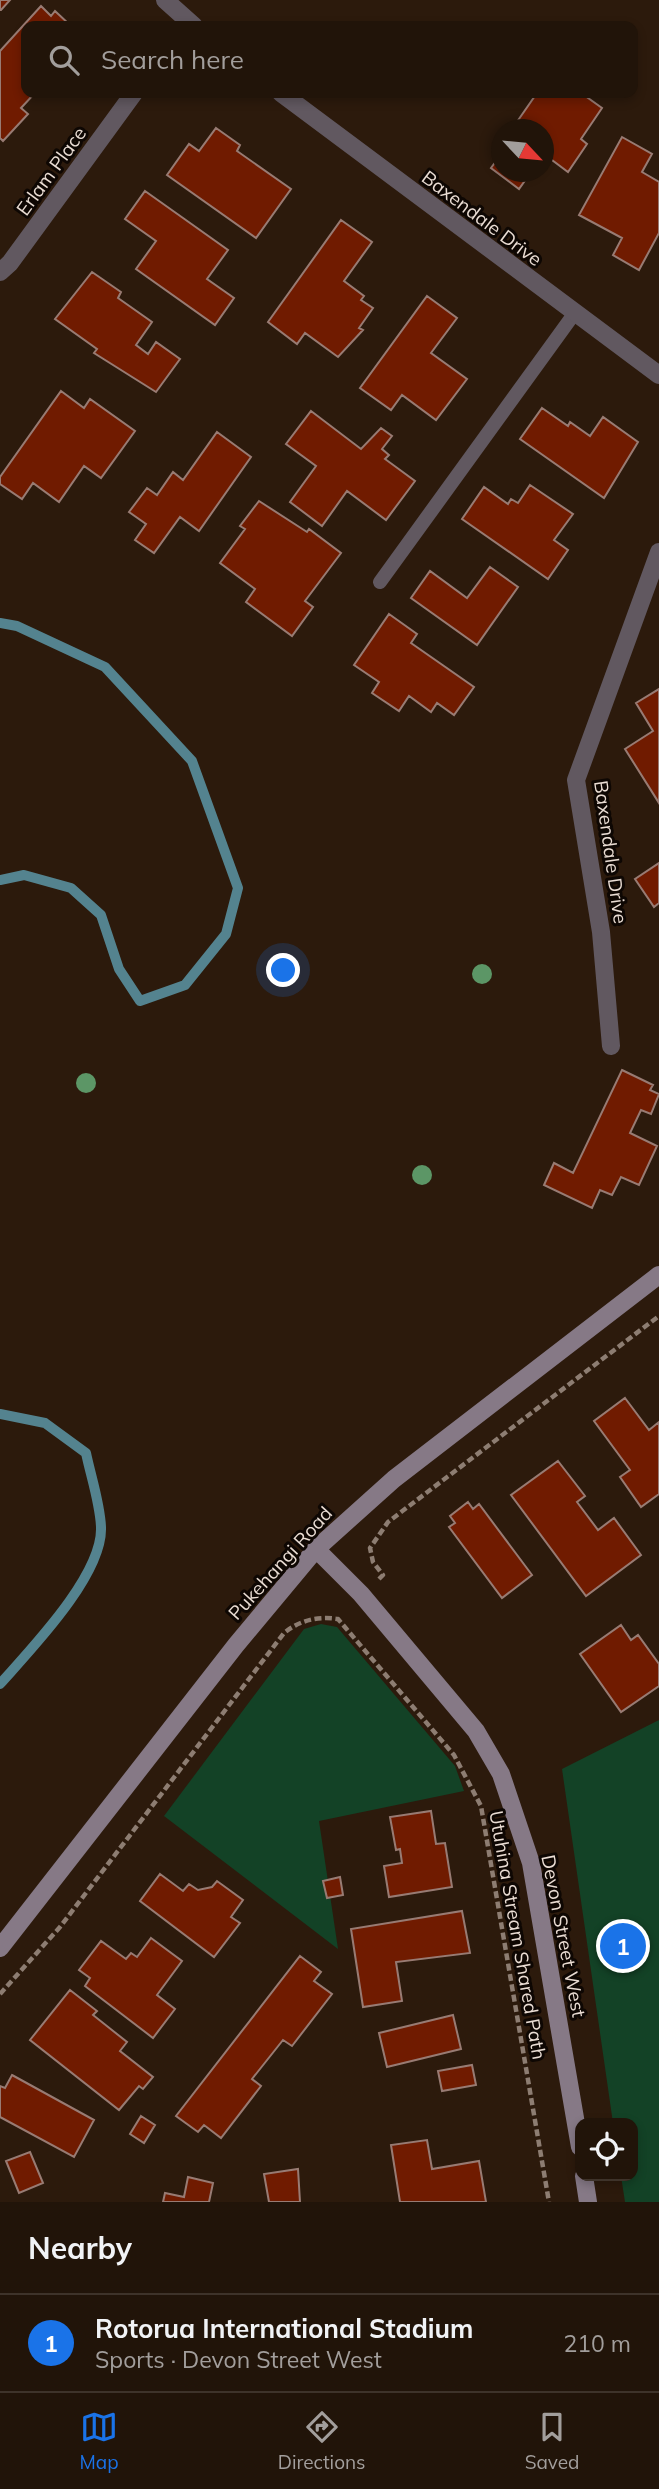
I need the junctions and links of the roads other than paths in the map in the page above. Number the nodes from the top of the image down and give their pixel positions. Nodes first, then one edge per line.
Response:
1 (165, 0) edge
2 (184, 21) edge
3 (130, 98) edge
4 (288, 98) edge
5 (0, 272) edge
6 (574, 314) junction
7 (659, 375) edge
8 (659, 552) edge
9 (380, 582) dead end
10 (611, 1046) dead end
11 (659, 1275) edge
12 (316, 1549) junction
13 (0, 1948) edge
14 (575, 2118) edge
15 (585, 2181) edge
16 (588, 2202) edge

1 - 2 street
3 - 5 street, Erlam Place
4 - 6 street, Baxendale Drive
6 - 7 street, Baxendale Drive
6 - 9 lane
8 - 10 street, Baxendale Drive
11 - 12 main road, Pukehangi Road
12 - 13 main road, Pukehangi Road
12 - 14 main road, Devon Street West
15 - 16 main road

